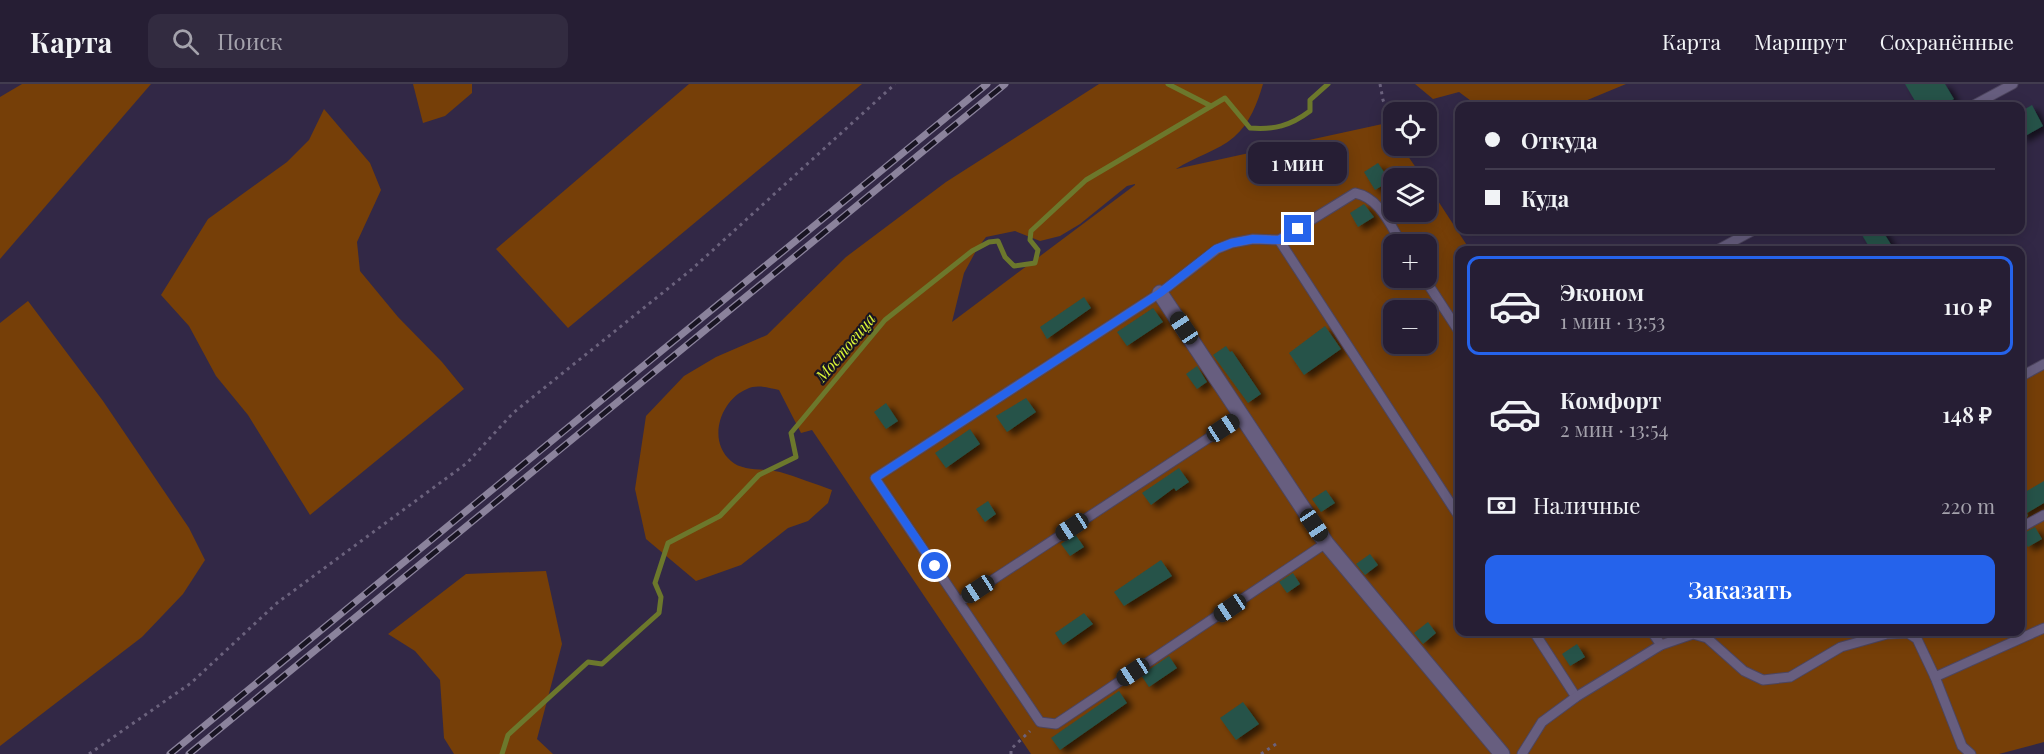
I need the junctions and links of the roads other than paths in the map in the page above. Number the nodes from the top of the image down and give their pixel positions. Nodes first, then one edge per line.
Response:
1 (2013, 84) edge
2 (1979, 102) edge
3 (1396, 234) edge
4 (1747, 234) edge
5 (1279, 240) junction
6 (1724, 246) edge
7 (1431, 288) edge
8 (1160, 293) junction
9 (1455, 325) edge
10 (2044, 364) edge
11 (2025, 374) edge
12 (1242, 416) junction
13 (1455, 510) edge
14 (2044, 515) edge
15 (2025, 525) edge
16 (1326, 543) junction
17 (959, 602) junction
18 (2044, 628) edge
19 (1536, 636) edge
20 (1655, 636) edge
21 (1687, 636) edge
22 (1700, 636) edge
23 (1880, 636) edge
24 (1912, 636) edge
25 (1661, 645) junction
26 (1935, 677) junction
27 (1576, 697) junction
28 (1502, 754) edge
29 (1522, 754) edge
30 (1971, 754) edge

1 - 2 lane
3 - 5 lane
4 - 6 lane
5 - 8 lane
5 - 13 lane
7 - 9 lane
8 - 12 street
8 - 17 lane
10 - 11 lane
12 - 16 street
12 - 17 lane
14 - 15 lane
16 - 17 lane
16 - 28 street
18 - 26 lane
19 - 27 lane
20 - 25 lane
21 - 25 lane
22 - 23 lane
24 - 26 lane
25 - 27 lane
26 - 30 lane
27 - 29 lane

